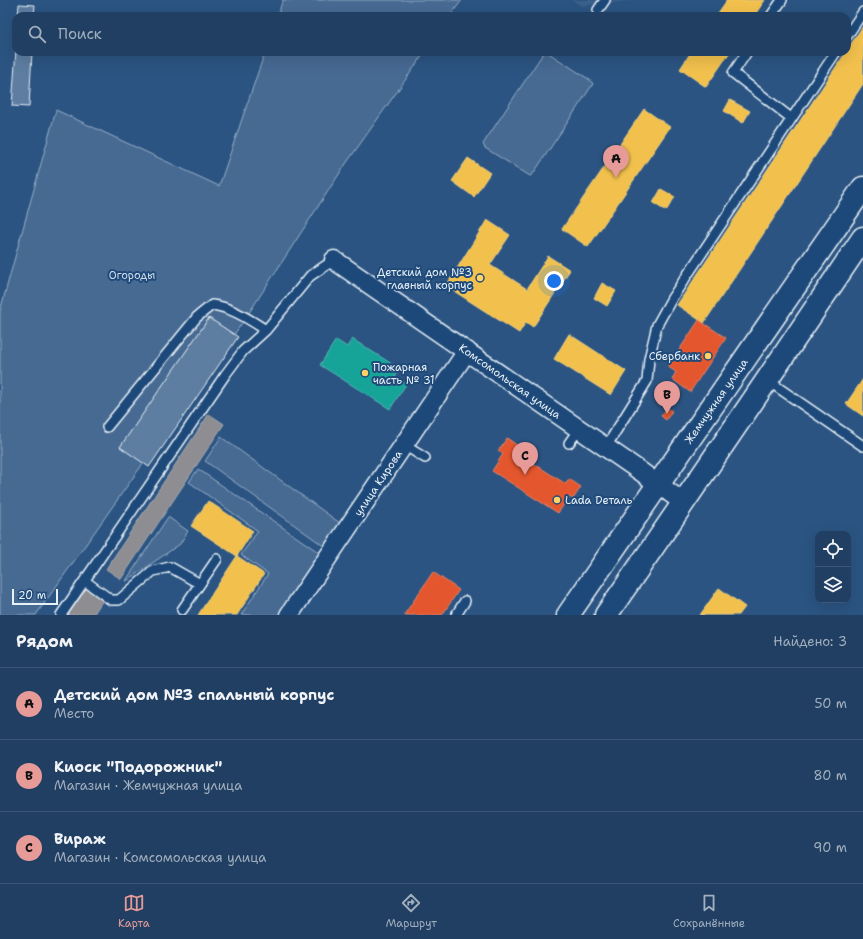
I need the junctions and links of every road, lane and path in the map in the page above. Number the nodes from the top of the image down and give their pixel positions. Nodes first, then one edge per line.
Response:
1 (605, 0) edge
2 (782, 0) edge
3 (598, 10) dead end
4 (774, 12) edge
5 (863, 12) edge
6 (851, 30) edge
7 (744, 56) edge
8 (833, 56) edge
9 (791, 118) junction
10 (863, 190) edge
11 (863, 238) edge
12 (334, 260) joint
13 (266, 330) junction
14 (467, 351) junction
15 (767, 380) junction
16 (107, 426) dead end
17 (404, 445) junction
18 (863, 446) edge
19 (606, 448) junction
20 (425, 458) dead end
21 (658, 484) junction
22 (684, 503) junction
23 (217, 559) dead end
24 (85, 581) junction
25 (200, 584) junction
26 (465, 601) dead end
27 (183, 613) edge
28 (62, 615) edge
29 (289, 615) edge
30 (456, 615) edge
31 (568, 615) edge
32 (606, 615) edge

1 - 3 lane
2 - 4 lane
5 - 6 lane
7 - 9 lane
8 - 9 lane
9 - 19 lane
10 - 21 main road, Жемчужная улица
11 - 15 main road
12 - 13 lane
12 - 14 street, Комсомольская улица
13 - 16 lane
13 - 24 lane
14 - 17 street, улица Кирова
14 - 19 street, Комсомольская улица
15 - 18 lane
15 - 22 main road
17 - 20 lane
17 - 29 street, улица Кирова
19 - 21 street, Комсомольская улица
21 - 22 street, Комсомольская улица
21 - 31 main road, Жемчужная улица
22 - 32 main road
23 - 25 lane
24 - 25 lane
24 - 28 lane
25 - 27 lane
26 - 30 lane

